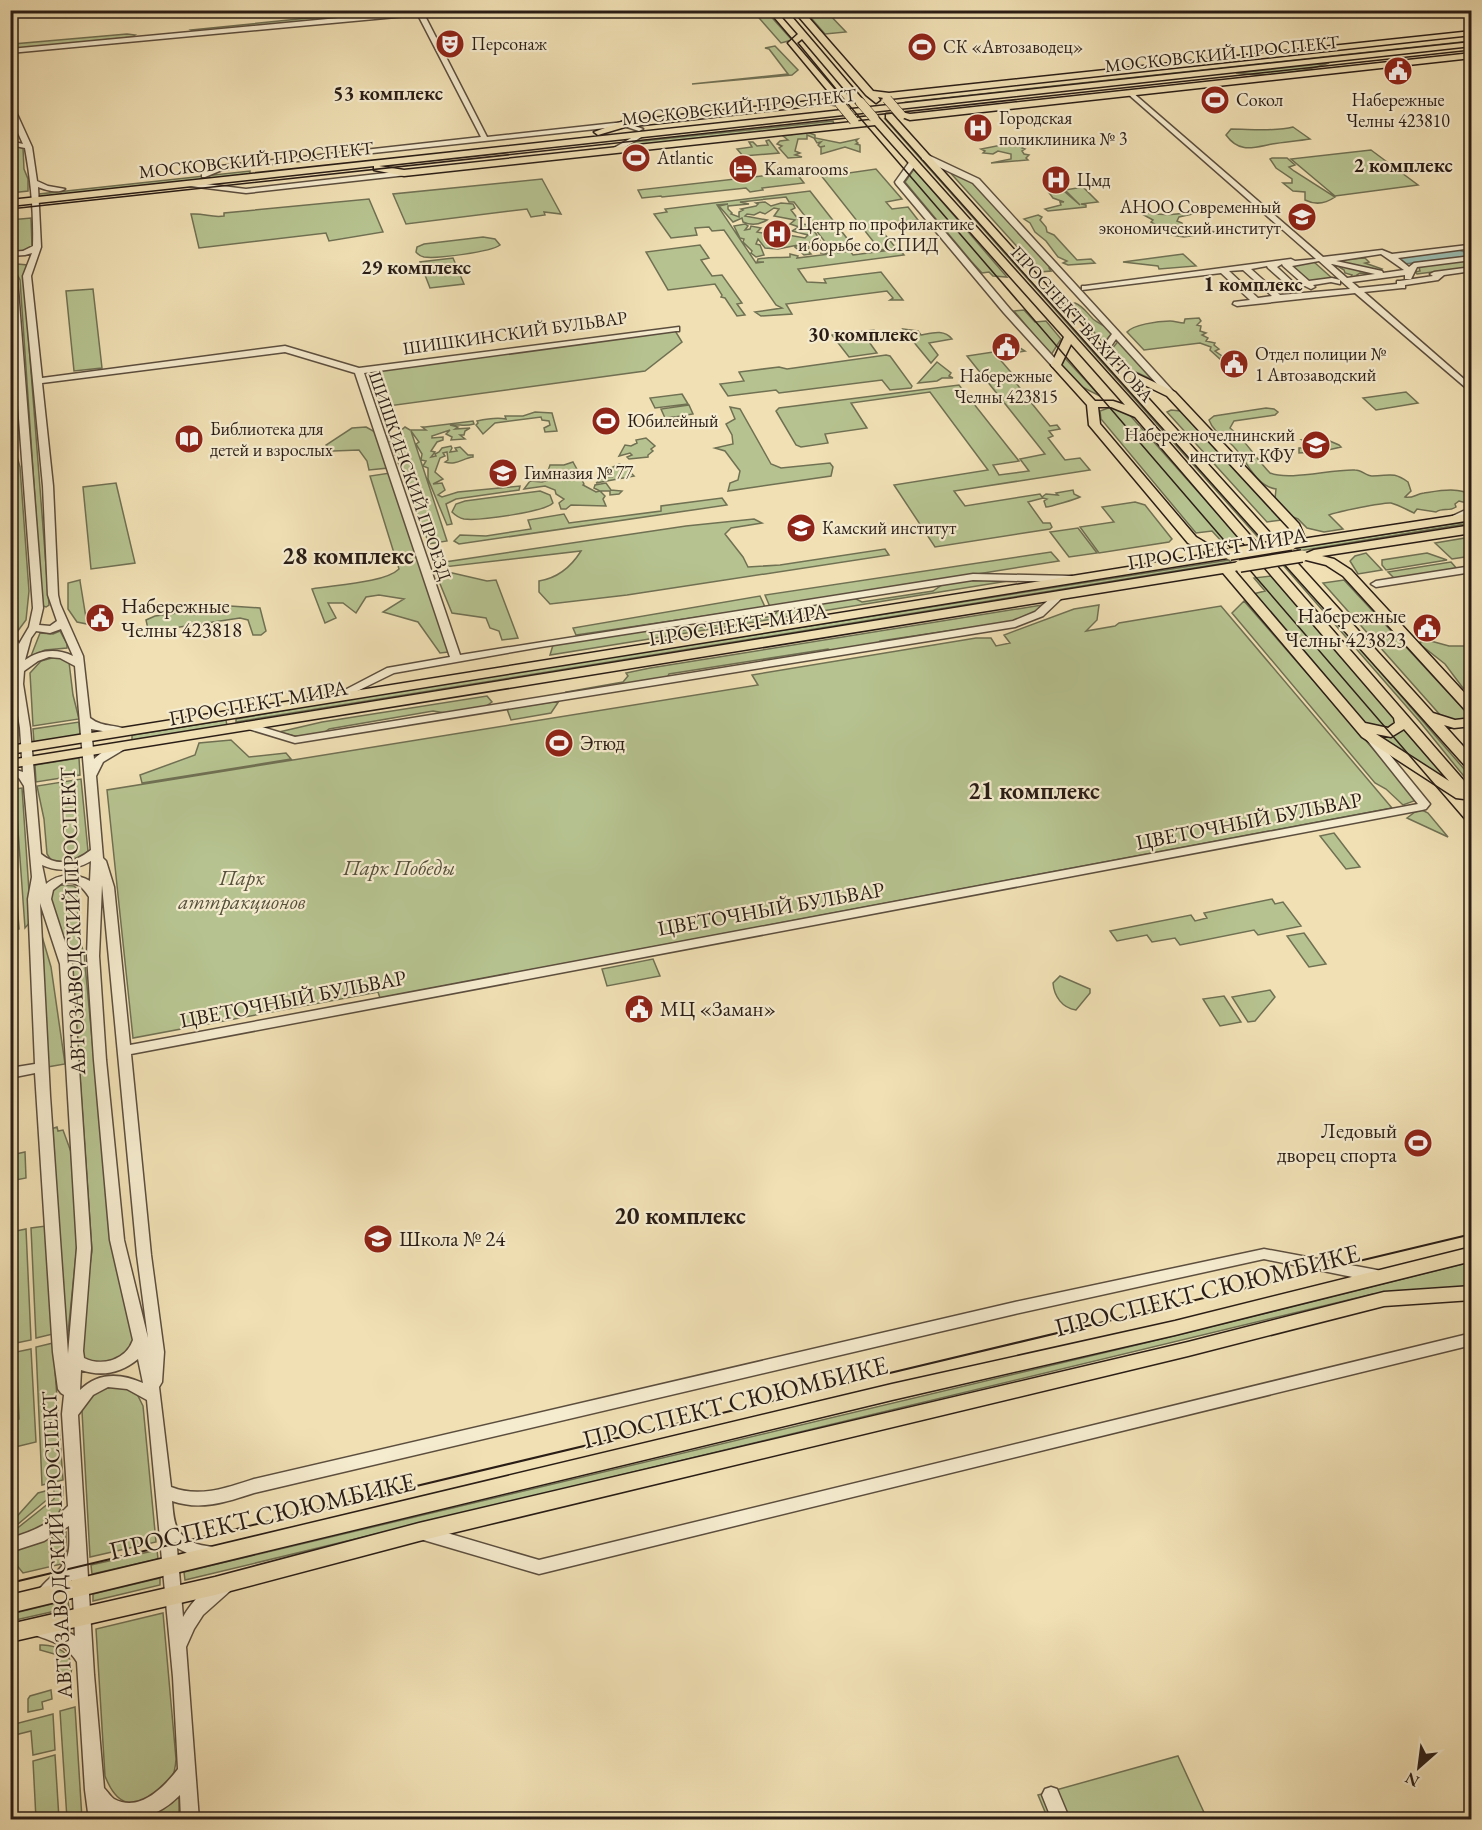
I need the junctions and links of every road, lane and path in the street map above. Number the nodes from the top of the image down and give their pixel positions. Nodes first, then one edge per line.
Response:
1 (368, 10) edge
2 (448, 10) edge
3 (781, 10) edge
4 (796, 10) edge
5 (420, 13) junction
6 (795, 26) junction
7 (810, 26) junction
8 (193, 27) junction
9 (200, 33) junction
10 (1472, 33) edge
11 (802, 35) junction
12 (125, 37) junction
13 (1472, 39) edge
14 (10, 44) edge
15 (1472, 44) edge
16 (10, 51) edge
17 (1295, 52) junction
18 (1472, 55) edge
19 (1338, 56) junction
20 (1244, 57) junction
21 (1214, 70) junction
22 (1306, 73) junction
23 (1260, 78) junction
24 (1130, 93) junction
25 (872, 96) junction
26 (888, 97) junction
27 (10, 101) edge
28 (837, 102) junction
29 (905, 116) junction
30 (876, 120) junction
31 (855, 122) junction
32 (624, 124) junction
33 (898, 126) junction
34 (22, 131) junction
35 (641, 131) junction
36 (587, 134) junction
37 (10, 136) edge
38 (485, 139) junction
39 (10, 143) edge
40 (28, 147) junction
41 (616, 149) junction
42 (356, 153) junction
43 (383, 156) junction
44 (926, 157) junction
45 (913, 163) junction
46 (345, 167) junction
47 (265, 172) junction
48 (404, 173) junction
49 (205, 175) junction
50 (190, 184) junction
51 (34, 192) junction
52 (10, 195) edge
53 (10, 203) edge
54 (1466, 246) edge
55 (37, 247) junction
56 (10, 254) edge
57 (1388, 254) junction
58 (1470, 258) edge
59 (1318, 260) junction
60 (1455, 260) junction
61 (1288, 263) junction
62 (1430, 263) junction
63 (31, 264) junction
64 (10, 265) edge
65 (1245, 267) junction
66 (1223, 270) junction
67 (1470, 270) edge
68 (10, 273) edge
69 (1441, 273) junction
70 (1296, 274) junction
71 (1409, 274) junction
72 (1282, 276) junction
73 (1392, 278) junction
74 (1349, 280) dead end
75 (1260, 281) junction
76 (1338, 282) dead end
77 (1235, 284) junction
78 (1309, 286) junction
79 (1295, 288) junction
80 (1268, 289) junction
81 (1087, 291) dead end
82 (1358, 292) junction
83 (1278, 298) junction
84 (1256, 301) junction
85 (1237, 304) dead end
86 (13, 309) edge
87 (676, 329) dead end
88 (1118, 333) junction
89 (1069, 336) junction
90 (1102, 353) junction
91 (1111, 363) junction
92 (1056, 365) junction
93 (359, 371) junction
94 (39, 381) junction
95 (1472, 391) edge
96 (1171, 394) junction
97 (1092, 404) junction
98 (1184, 407) junction
99 (1160, 417) junction
100 (1142, 418) junction
101 (1472, 510) edge
102 (1472, 516) edge
103 (1447, 520) junction
104 (1295, 527) junction
105 (1472, 531) edge
106 (1337, 537) junction
107 (1192, 540) junction
108 (1292, 544) junction
109 (1366, 547) junction
110 (1230, 554) junction
111 (1304, 556) junction
112 (1175, 563) junction
113 (10, 566) edge
114 (1226, 568) junction
115 (1472, 569) edge
116 (1347, 573) junction
117 (1072, 579) junction
118 (1376, 584) dead end
119 (1058, 597) junction
120 (63, 620) junction
121 (34, 627) junction
122 (20, 656) junction
123 (456, 659) junction
124 (80, 665) junction
125 (19, 670) junction
126 (343, 695) junction
127 (1472, 709) edge
128 (1426, 716) junction
129 (1401, 717) junction
130 (244, 718) junction
131 (85, 719) junction
132 (1472, 722) edge
133 (1363, 729) junction
134 (126, 739) junction
135 (87, 745) junction
136 (10, 750) edge
137 (27, 754) junction
138 (10, 764) edge
139 (1472, 765) edge
140 (10, 771) edge
141 (91, 776) junction
142 (1406, 782) junction
143 (1442, 782) junction
144 (30, 785) junction
145 (1472, 800) edge
146 (97, 851) junction
147 (35, 855) junction
148 (37, 875) junction
149 (95, 897) junction
150 (45, 900) junction
151 (123, 1051) junction
152 (42, 1067) junction
153 (10, 1073) edge
154 (1472, 1254) edge
155 (1377, 1276) junction
156 (1472, 1293) edge
157 (141, 1335) junction
158 (1472, 1339) edge
159 (75, 1346) junction
160 (154, 1396) junction
161 (70, 1414) junction
162 (163, 1491) junction
163 (76, 1508) junction
164 (166, 1528) junction
165 (419, 1532) junction
166 (10, 1545) edge
167 (78, 1547) junction
168 (226, 1553) junction
169 (170, 1566) junction
170 (231, 1582) junction
171 (81, 1587) junction
172 (173, 1596) junction
173 (33, 1599) junction
174 (10, 1604) edge
175 (83, 1617) junction
176 (34, 1628) junction
177 (10, 1633) edge
178 (179, 1648) junction
179 (85, 1663) junction
180 (188, 1770) junction
181 (94, 1790) junction
182 (1051, 1795) dead end
183 (98, 1820) edge
184 (190, 1820) edge
185 (1061, 1820) edge

1 - 8 street
2 - 5 street
3 - 6 main road, ПРОСПЕКТ ВАХИТОВА
4 - 7 main road, ПРОСПЕКТ ВАХИТОВА
5 - 9 street
5 - 38 street
6 - 7 main road
6 - 11 main road, ПРОСПЕКТ ВАХИТОВА
7 - 25 main road, ПРОСПЕКТ ВАХИТОВА
8 - 9 street
8 - 12 street
9 - 12 street
10 - 17 main road
11 - 28 main road
11 - 30 main road, ПРОСПЕКТ ВАХИТОВА, bridge
12 - 14 street
12 - 16 street
13 - 19 main road, МОСКОВСКИЙ ПРОСПЕКТ
15 - 19 main road, МОСКОВСКИЙ ПРОСПЕКТ
17 - 19 main road
17 - 20 main road
18 - 22 main road
19 - 21 main road, МОСКОВСКИЙ ПРОСПЕКТ
19 - 22 main road
20 - 21 main road
20 - 26 main road
21 - 23 main road
21 - 35 main road, МОСКОВСКИЙ ПРОСПЕКТ
22 - 23 main road
23 - 24 main road
24 - 29 main road
24 - 59 street
25 - 26 main road
25 - 33 main road, ПРОСПЕКТ ВАХИТОВА
26 - 29 main road, bridge
27 - 34 street, АВТОЗАВОДСКИЙ ПРОСПЕКТ
28 - 31 main road, bridge
28 - 32 main road
29 - 33 main road
30 - 31 main road
30 - 45 main road, ПРОСПЕКТ ВАХИТОВА
31 - 41 main road
32 - 35 street
32 - 36 main road
32 - 38 street
33 - 44 main road, ПРОСПЕКТ ВАХИТОВА
34 - 37 street
34 - 40 street, АВТОЗАВОДСКИЙ ПРОСПЕКТ
35 - 36 main road, МОСКОВСКИЙ ПРОСПЕКТ
35 - 41 street
35 - 46 main road, МОСКОВСКИЙ ПРОСПЕКТ
36 - 43 main road, МОСКОВСКИЙ ПРОСПЕКТ
38 - 42 street
39 - 40 street
40 - 51 street, АВТОЗАВОДСКИЙ ПРОСПЕКТ
41 - 48 main road
42 - 43 street
42 - 49 street
43 - 47 main road, МОСКОВСКИЙ ПРОСПЕКТ
44 - 88 street
44 - 90 main road, ПРОСПЕКТ ВАХИТОВА
45 - 89 main road, ПРОСПЕКТ ВАХИТОВА
45 - 92 street
46 - 47 main road, МОСКОВСКИЙ ПРОСПЕКТ
46 - 48 main road
47 - 49 main road, МОСКОВСКИЙ ПРОСПЕКТ
47 - 50 main road, МОСКОВСКИЙ ПРОСПЕКТ
48 - 50 street
49 - 51 main road, МОСКОВСКИЙ ПРОСПЕКТ
50 - 51 main road, МОСКОВСКИЙ ПРОСПЕКТ
51 - 52 main road, МОСКОВСКИЙ ПРОСПЕКТ
51 - 53 main road, МОСКОВСКИЙ ПРОСПЕКТ
51 - 55 street, АВТОЗАВОДСКИЙ ПРОСПЕКТ
54 - 57 street
55 - 56 street
55 - 63 street, АВТОЗАВОДСКИЙ ПРОСПЕКТ
57 - 59 street
57 - 71 street
58 - 60 street
59 - 61 street
59 - 73 street
59 - 82 street
60 - 62 street
60 - 67 street
61 - 65 street
61 - 70 street
61 - 72 street
62 - 69 street
62 - 71 street
63 - 64 street
63 - 94 street, АВТОЗАВОДСКИЙ ПРОСПЕКТ
65 - 66 street
65 - 75 street
66 - 77 street
66 - 81 street
67 - 69 street
68 - 86 street, АВТОЗАВОДСКИЙ ПРОСПЕКТ
69 - 71 street
69 - 73 street
70 - 72 street
70 - 78 street
71 - 73 street
72 - 79 street
73 - 74 street
73 - 82 street
75 - 77 street
75 - 80 street
76 - 78 street
77 - 84 street
78 - 79 street
79 - 80 street
80 - 83 street
82 - 83 street
82 - 95 street
83 - 84 street
84 - 85 street
86 - 121 street, АВТОЗАВОДСКИЙ ПРОСПЕКТ
87 - 93 street, ШИШКИНСКИЙ БУЛЬВАР
88 - 90 street
88 - 96 street
89 - 92 main road
89 - 100 main road, ПРОСПЕКТ ВАХИТОВА
90 - 91 main road, ПРОСПЕКТ ВАХИТОВА
91 - 96 main road
91 - 99 main road, ПРОСПЕКТ ВАХИТОВА
92 - 97 main road
93 - 94 street, ШИШКИНСКИЙ ПРОЕЗД
93 - 123 street, ШИШКИНСКИЙ ПРОЕЗД
94 - 120 street, АВТОЗАВОДСКИЙ ПРОСПЕКТ
96 - 98 main road
97 - 100 main road
97 - 107 main road
98 - 99 main road
98 - 104 main road
99 - 128 main road, ПРОСПЕКТ ВАХИТОВА
100 - 129 main road, ПРОСПЕКТ ВАХИТОВА
101 - 103 street
102 - 103 main road, ПРОСПЕКТ МИРА
103 - 106 main road, ПРОСПЕКТ МИРА
104 - 106 main road
104 - 108 main road
105 - 109 main road, ПРОСПЕКТ МИРА
106 - 108 main road, ПРОСПЕКТ МИРА
107 - 110 main road
107 - 112 main road
108 - 110 main road, ПРОСПЕКТ МИРА, bridge
109 - 111 main road, ПРОСПЕКТ МИРА
109 - 116 main road
110 - 112 main road, ПРОСПЕКТ МИРА
111 - 114 main road, ПРОСПЕКТ МИРА, bridge
111 - 116 main road
112 - 117 main road, ПРОСПЕКТ МИРА
113 - 122 street
114 - 119 main road, ПРОСПЕКТ МИРА
114 - 133 main road
115 - 118 street
116 - 127 main road
117 - 123 street
117 - 126 main road, ПРОСПЕКТ МИРА
119 - 130 main road, ПРОСПЕКТ МИРА
119 - 130 street
120 - 121 street
120 - 124 street, АВТОЗАВОДСКИЙ ПРОСПЕКТ
121 - 122 street, АВТОЗАВОДСКИЙ ПРОСПЕКТ
122 - 125 street, АВТОЗАВОДСКИЙ ПРОСПЕКТ
123 - 126 street
124 - 125 street
124 - 131 street, АВТОЗАВОДСКИЙ ПРОСПЕКТ
125 - 137 street, АВТОЗАВОДСКИЙ ПРОСПЕКТ
126 - 130 main road, ПРОСПЕКТ МИРА
128 - 132 main road
128 - 139 main road, ПРОСПЕКТ ВАХИТОВА
129 - 133 main road
129 - 145 main road, ПРОСПЕКТ ВАХИТОВА
130 - 134 main road, ПРОСПЕКТ МИРА
131 - 134 street
131 - 135 street, АВТОЗАВОДСКИЙ ПРОСПЕКТ
133 - 142 street
133 - 143 main road
134 - 135 main road, ПРОСПЕКТ МИРА
134 - 141 street
135 - 137 main road, ПРОСПЕКТ МИРА
135 - 141 street, АВТОЗАВОДСКИЙ ПРОСПЕКТ
136 - 137 main road, ПРОСПЕКТ МИРА
137 - 138 main road, ПРОСПЕКТ МИРА
137 - 144 street, АВТОЗАВОДСКИЙ ПРОСПЕКТ
140 - 144 street
141 - 146 street, АВТОЗАВОДСКИЙ ПРОСПЕКТ
142 - 143 street
142 - 151 street, ЦВЕТОЧНЫЙ БУЛЬВАР
143 - 145 main road
144 - 147 street, АВТОЗАВОДСКИЙ ПРОСПЕКТ
146 - 147 street
146 - 149 street, АВТОЗАВОДСКИЙ ПРОСПЕКТ
146 - 151 street
147 - 148 street, АВТОЗАВОДСКИЙ ПРОСПЕКТ
148 - 150 street, АВТОЗАВОДСКИЙ ПРОСПЕКТ
148 - 152 street
149 - 150 street
149 - 157 street, АВТОЗАВОДСКИЙ ПРОСПЕКТ
150 - 159 street, АВТОЗАВОДСКИЙ ПРОСПЕКТ
151 - 160 street
152 - 153 street
152 - 161 street
154 - 155 main road, ПРОСПЕКТ СЮЮМБИКЕ
155 - 162 street
155 - 168 main road, ПРОСПЕКТ СЮЮМБИКЕ
156 - 165 main road
157 - 159 street
157 - 160 street, АВТОЗАВОДСКИЙ ПРОСПЕКТ
158 - 165 street
159 - 161 street, АВТОЗАВОДСКИЙ ПРОСПЕКТ
160 - 161 street
160 - 162 street, АВТОЗАВОДСКИЙ ПРОСПЕКТ
161 - 163 street, АВТОЗАВОДСКИЙ ПРОСПЕКТ
162 - 164 street, АВТОЗАВОДСКИЙ ПРОСПЕКТ
163 - 166 street
163 - 167 street, АВТОЗАВОДСКИЙ ПРОСПЕКТ
164 - 168 street
164 - 169 street, АВТОЗАВОДСКИЙ ПРОСПЕКТ
165 - 170 main road
167 - 171 street, АВТОЗАВОДСКИЙ ПРОСПЕКТ
167 - 173 street
168 - 169 main road, ПРОСПЕКТ СЮЮМБИКЕ
169 - 171 main road, ПРОСПЕКТ СЮЮМБИКЕ
169 - 172 street, АВТОЗАВОДСКИЙ ПРОСПЕКТ
170 - 172 main road
170 - 178 street
171 - 173 main road, ПРОСПЕКТ СЮЮМБИКЕ
171 - 175 street, АВТОЗАВОДСКИЙ ПРОСПЕКТ
172 - 175 main road
172 - 178 street, АВТОЗАВОДСКИЙ ПРОСПЕКТ
173 - 174 main road, ПРОСПЕКТ СЮЮМБИКЕ
175 - 176 main road
175 - 179 street, АВТОЗАВОДСКИЙ ПРОСПЕКТ
176 - 177 main road
176 - 179 street
178 - 180 street, АВТОЗАВОДСКИЙ ПРОСПЕКТ
179 - 181 street, АВТОЗАВОДСКИЙ ПРОСПЕКТ
180 - 181 street
180 - 184 street, АВТОЗАВОДСКИЙ ПРОСПЕКТ
181 - 183 street, АВТОЗАВОДСКИЙ ПРОСПЕКТ
182 - 185 street

